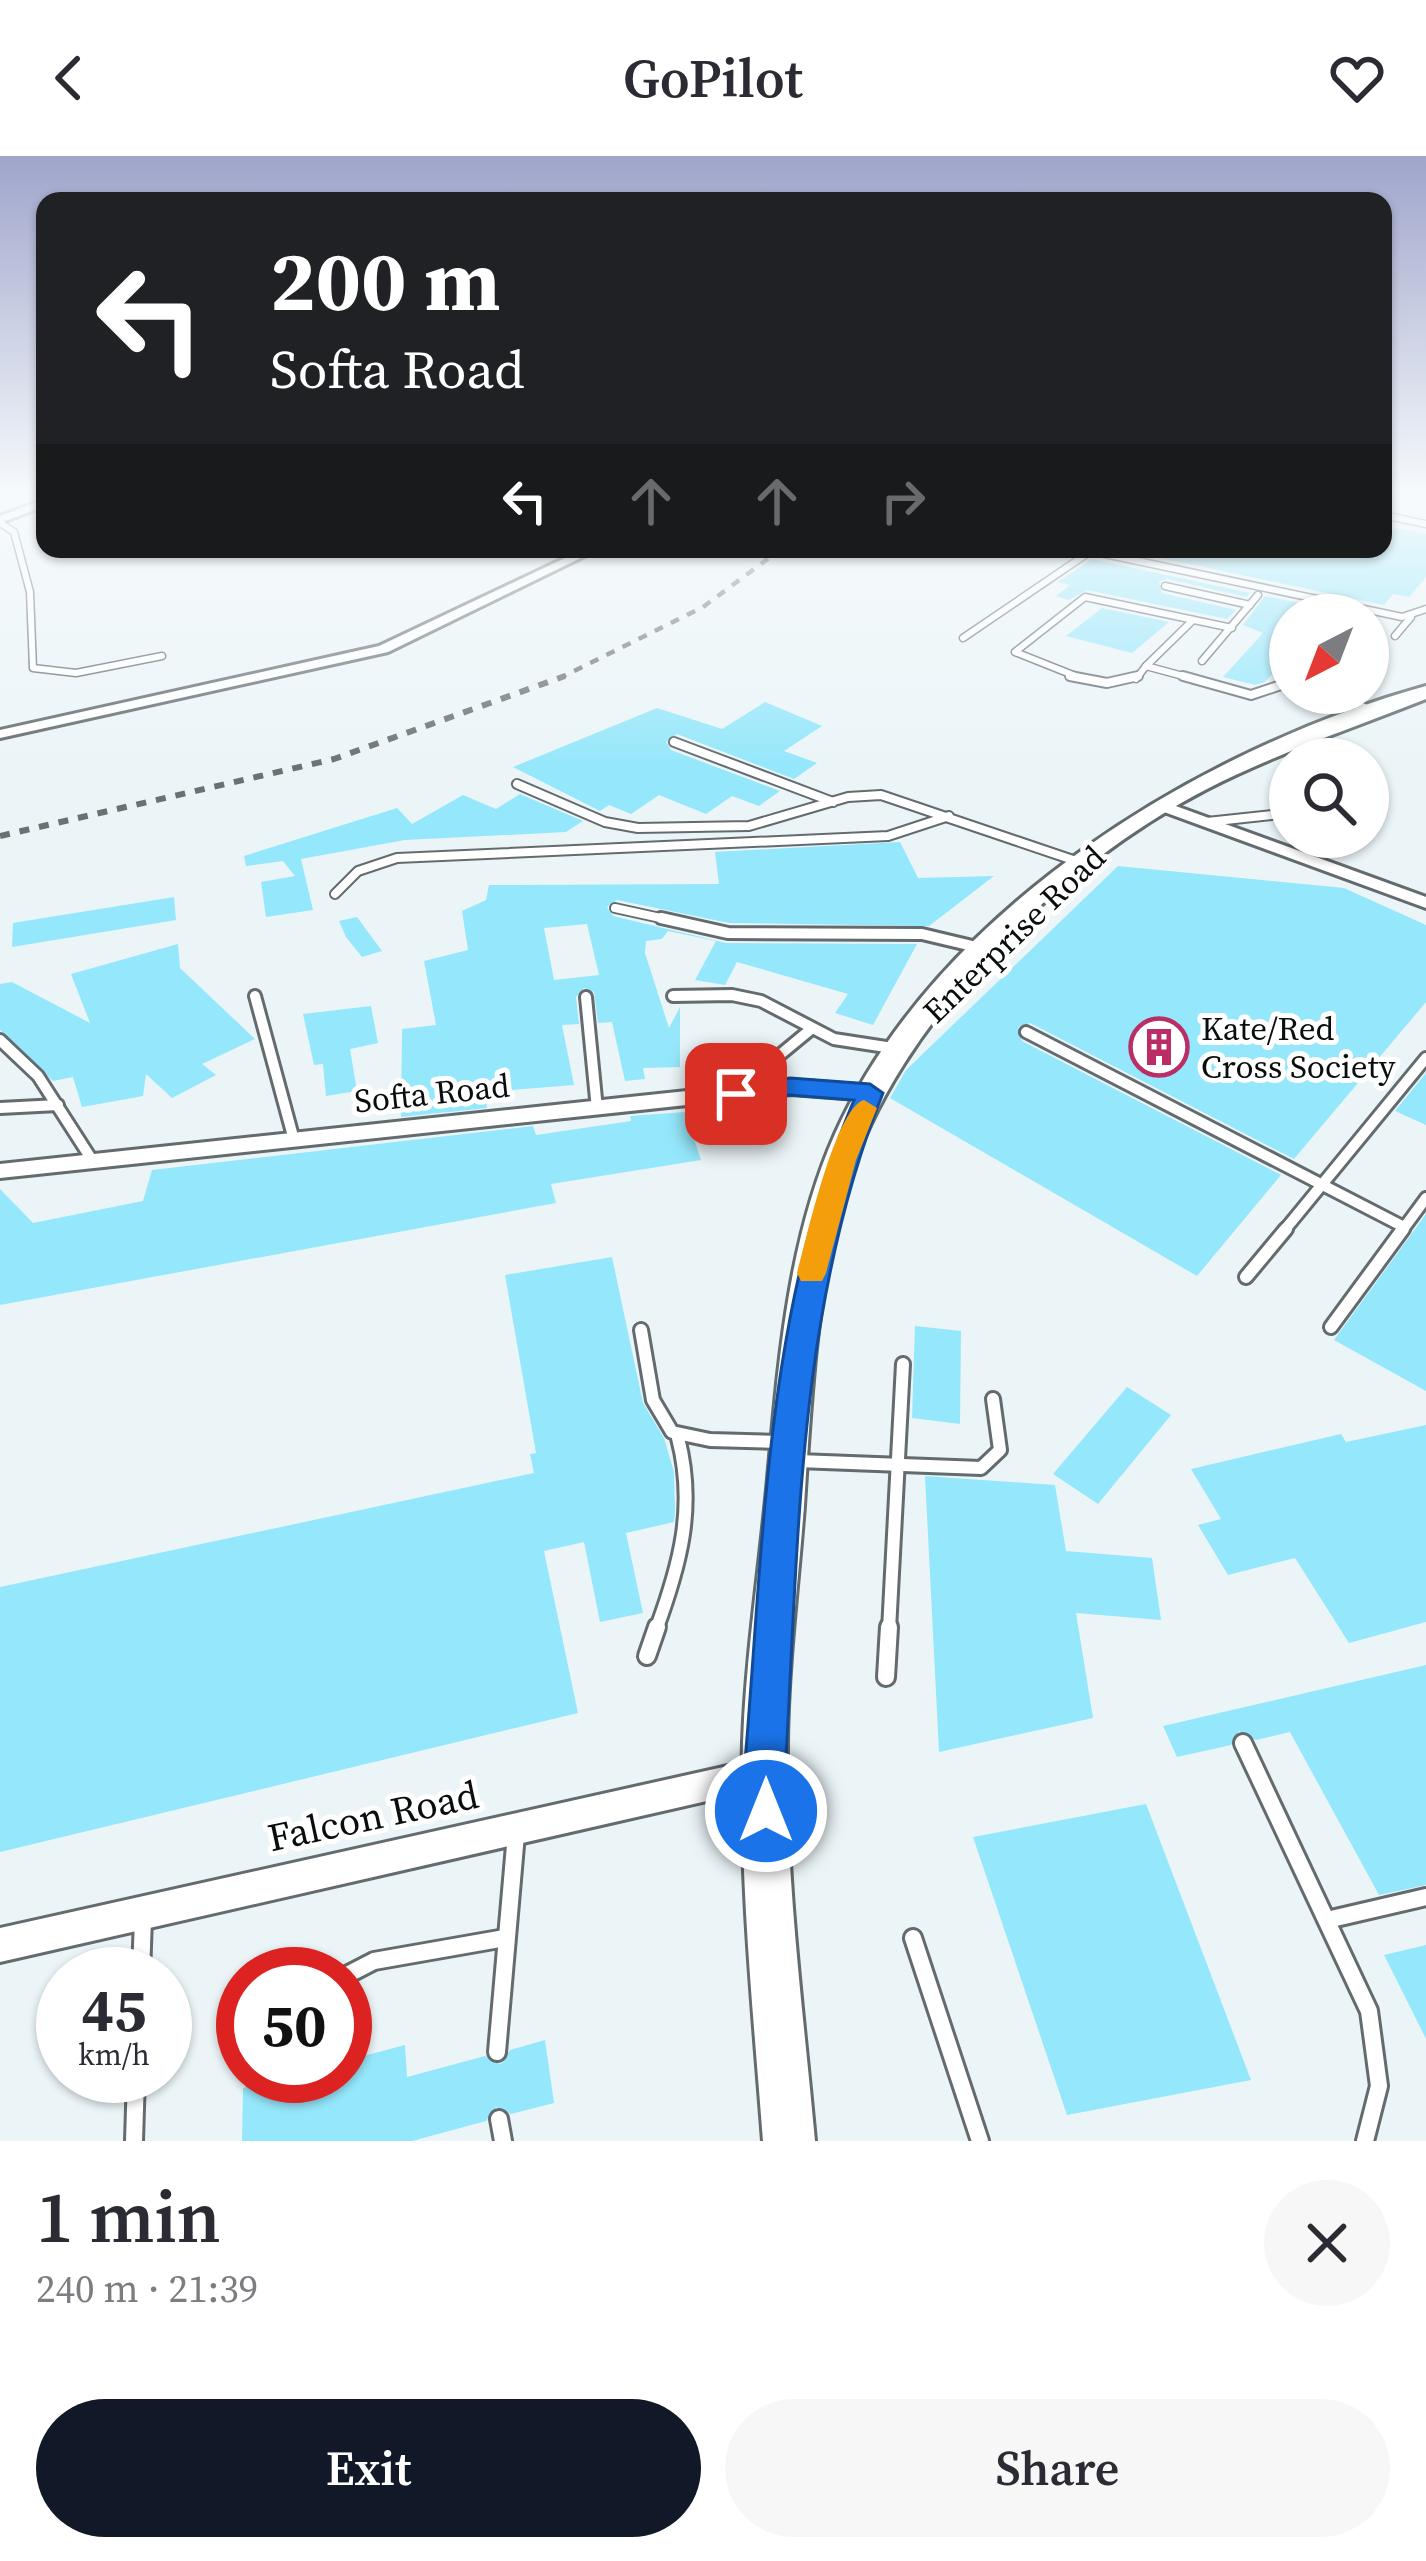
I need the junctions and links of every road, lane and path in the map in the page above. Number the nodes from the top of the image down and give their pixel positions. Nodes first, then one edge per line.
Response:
1 (27, 582) edge
2 (524, 582) edge
3 (1046, 582) edge
4 (1238, 582) edge
5 (1165, 586) dead end
6 (1258, 595) dead end
7 (1250, 605) junction
8 (1426, 609) edge
9 (1411, 617) junction
10 (1193, 620) junction
11 (1232, 628) junction
12 (1395, 636) dead end
13 (963, 638) dead end
14 (162, 656) dead end
15 (1202, 661) dead end
16 (1146, 666) junction
17 (1269, 689) edge
18 (1426, 692) edge
19 (1389, 707) edge
20 (1370, 714) edge
21 (0, 734) edge
22 (674, 742) dead end
23 (517, 784) dead end
24 (833, 802) junction
25 (1162, 806) junction
26 (1269, 815) edge
27 (949, 816) junction
28 (1207, 822) junction
29 (1082, 863) junction
30 (335, 895) dead end
31 (1426, 903) edge
32 (615, 908) dead end
33 (988, 950) junction
34 (255, 996) dead end
35 (674, 996) dead end
36 (586, 998) dead end
37 (810, 1030) junction
38 (1026, 1032) dead end
39 (0, 1040) edge
40 (902, 1049) junction
41 (1426, 1058) edge
42 (717, 1067) dead end
43 (870, 1093) junction
44 (58, 1105) junction
45 (0, 1108) edge
46 (597, 1109) junction
47 (294, 1140) junction
48 (92, 1160) junction
49 (0, 1171) edge
50 (1320, 1186) junction
51 (1426, 1198) edge
52 (1404, 1227) junction
53 (1246, 1277) dead end
54 (1331, 1328) dead end
55 (641, 1330) dead end
56 (903, 1364) dead end
57 (994, 1399) dead end
58 (678, 1438) junction
59 (789, 1452) junction
60 (901, 1465) junction
61 (647, 1656) dead end
62 (886, 1677) dead end
63 (1243, 1743) dead end
64 (764, 1774) junction
65 (516, 1828) junction
66 (1426, 1898) edge
67 (144, 1909) junction
68 (1327, 1920) junction
69 (505, 1938) junction
70 (914, 1938) dead end
71 (0, 1945) edge
72 (142, 1947) edge
73 (372, 1962) edge
74 (497, 2052) dead end
75 (135, 2103) edge
76 (499, 2119) dead end
77 (134, 2141) edge
78 (503, 2141) edge
79 (789, 2141) edge
80 (980, 2141) edge
81 (1365, 2141) edge

1 - 14 lane
2 - 21 street
3 - 13 lane
4 - 9 lane
5 - 7 lane
6 - 7 lane
7 - 11 lane
8 - 9 lane
9 - 12 lane
10 - 11 lane
10 - 16 lane
10 - 16 lane
11 - 15 lane
16 - 17 lane
18 - 19 main road, Enterprise Road
20 - 25 main road, Enterprise Road
22 - 24 lane
23 - 24 lane
24 - 27 lane
25 - 28 street
25 - 29 main road, Enterprise Road
26 - 28 lane
27 - 29 lane
27 - 30 lane
28 - 31 street
29 - 33 main road, Enterprise Road
32 - 33 lane
33 - 40 main road, Enterprise Road
34 - 47 lane
35 - 37 lane
36 - 46 lane
37 - 40 lane
37 - 42 lane
38 - 50 lane
39 - 44 lane
40 - 43 main road, Enterprise Road
41 - 50 lane
43 - 46 street, Softa Road
43 - 59 main road, Enterprise Road
44 - 45 lane
44 - 48 lane
46 - 47 street, Softa Road
47 - 48 street, Softa Road
48 - 49 street, Softa Road
50 - 52 lane
50 - 53 lane
51 - 52 lane
52 - 54 lane
55 - 58 lane
56 - 60 lane
57 - 60 lane
58 - 59 lane
58 - 61 lane
59 - 60 lane
59 - 64 main road, Enterprise Road
60 - 62 lane
63 - 68 lane
64 - 65 street, Falcon Road
64 - 79 main road, Enterprise Road
65 - 67 street, Falcon Road
65 - 69 lane
66 - 68 lane
67 - 71 street, Falcon Road
67 - 72 lane
68 - 81 lane
69 - 73 lane
69 - 74 lane
70 - 80 lane
75 - 77 lane
76 - 78 lane

